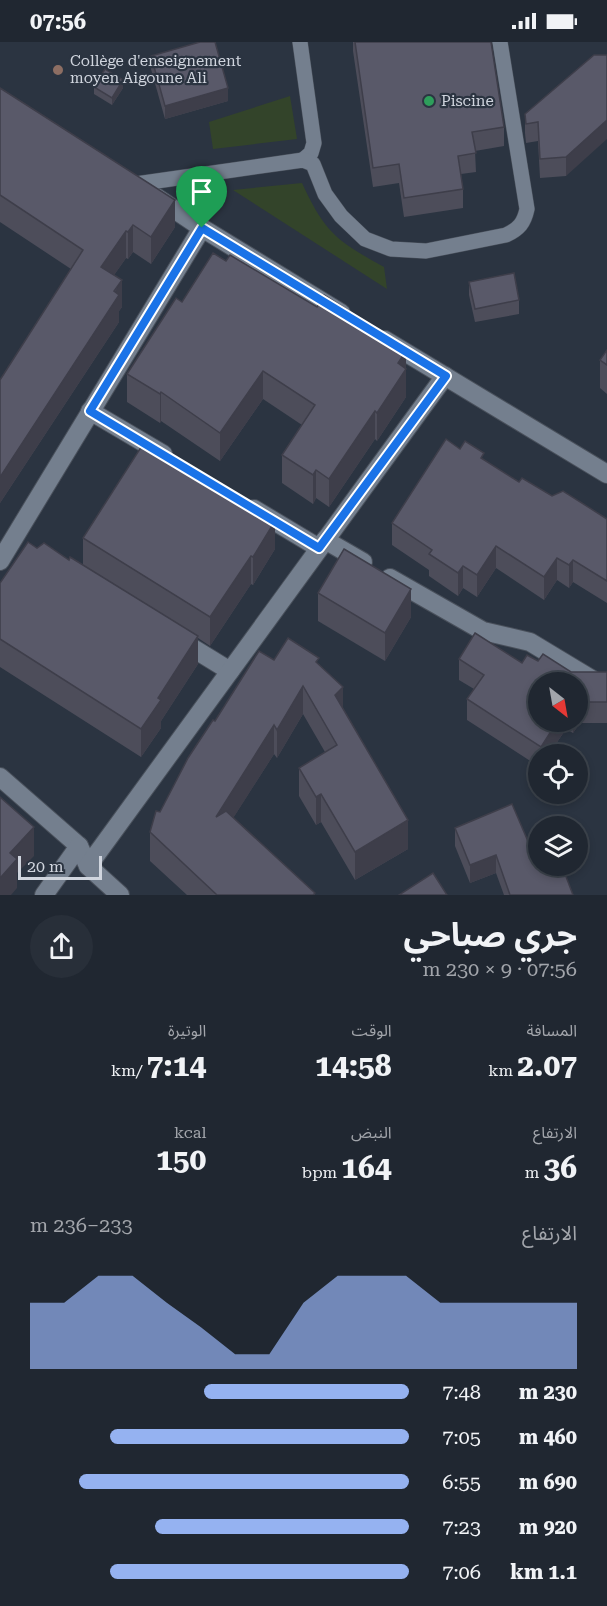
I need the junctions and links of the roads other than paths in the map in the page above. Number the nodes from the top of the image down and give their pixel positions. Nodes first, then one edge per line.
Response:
1 (300, 42) edge
2 (500, 42) edge
3 (303, 160) junction
4 (131, 181) joint
5 (202, 228) junction
6 (354, 321) edge
7 (374, 333) edge
8 (446, 376) junction
9 (90, 411) junction
10 (180, 465) edge
11 (607, 474) edge
12 (239, 500) edge
13 (14, 537) junction
14 (322, 544) junction
15 (34, 549) edge
16 (0, 561) edge
17 (161, 629) edge
18 (230, 671) junction
19 (593, 680) edge
20 (0, 777) edge
21 (79, 846) junction
22 (88, 866) junction
23 (44, 895) edge
24 (120, 895) edge

1 - 3 lane
2 - 3 lane
3 - 4 lane
4 - 5 street
5 - 6 street
5 - 9 street
7 - 8 street
8 - 11 street
8 - 14 street
9 - 10 street
9 - 13 street
12 - 14 street
13 - 15 street
13 - 16 street
14 - 18 street
14 - 19 street
17 - 18 street
18 - 22 street
20 - 21 street
21 - 22 street
21 - 23 street
22 - 24 street

